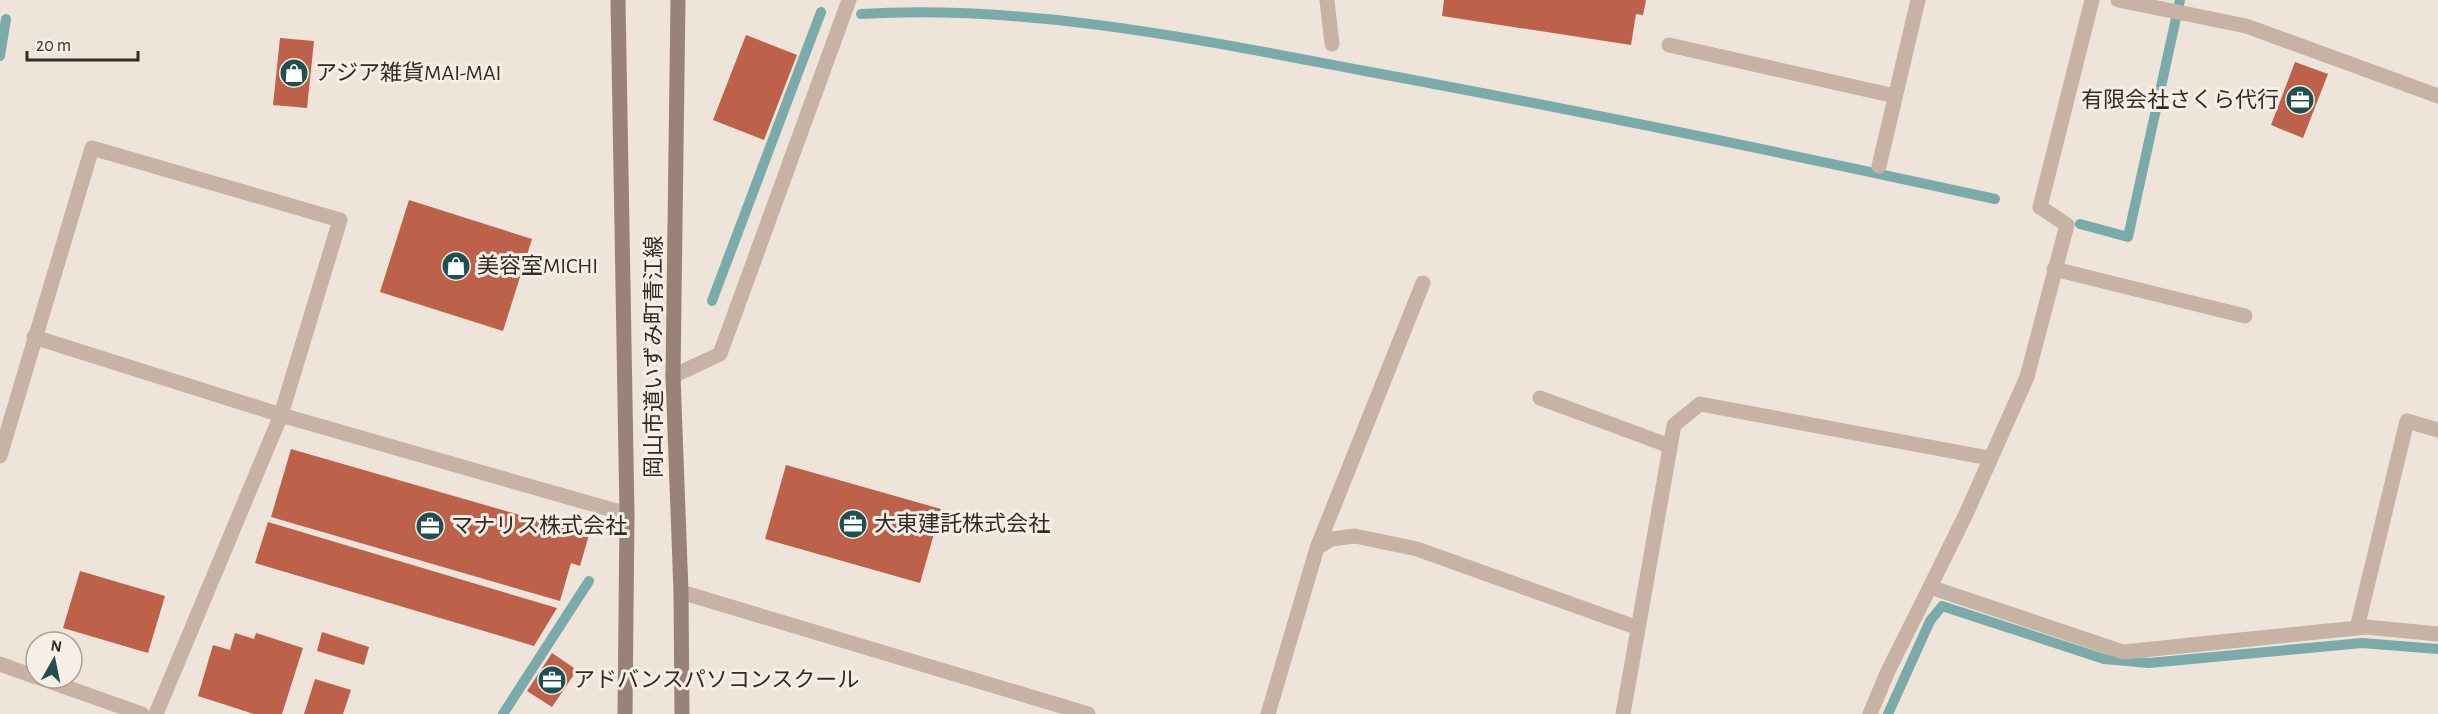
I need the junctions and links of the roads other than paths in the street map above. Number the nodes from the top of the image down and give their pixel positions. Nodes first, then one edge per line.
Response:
1 (618, 0) edge
2 (678, 0) edge
3 (849, 0) edge
4 (1327, 0) edge
5 (1918, 0) edge
6 (2092, 0) edge
7 (2118, 0) edge
8 (2201, 0) edge
9 (2185, 13) junction
10 (1332, 44) dead end
11 (1669, 45) dead end
12 (1895, 96) junction
13 (2438, 96) edge
14 (1879, 166) dead end
15 (2054, 269) junction
16 (1423, 283) dead end
17 (2245, 316) dead end
18 (34, 337) junction
19 (673, 376) junction
20 (1540, 398) dead end
21 (281, 415) junction
22 (2438, 430) edge
23 (1670, 446) junction
24 (0, 456) edge
25 (1989, 458) junction
26 (627, 514) junction
27 (1317, 548) junction
28 (1930, 587) junction
29 (681, 592) junction
30 (1638, 628) junction
31 (2357, 628) junction
32 (2438, 634) edge
33 (0, 664) edge
34 (24, 672) edge
35 (75, 690) edge
36 (1055, 709) edge
37 (142, 714) edge
38 (156, 714) edge
39 (625, 714) edge
40 (682, 714) edge
41 (1088, 714) edge
42 (1268, 714) edge
43 (1623, 714) edge
44 (1870, 714) edge

1 - 26 street, 岡山市道いずみ町青江線
2 - 19 street, 岡山市道いずみ町青江線
3 - 19 street
4 - 10 street
5 - 12 street
6 - 15 street
7 - 9 street
8 - 9 street
9 - 13 street
11 - 12 street
12 - 14 street
15 - 17 street
15 - 25 street
16 - 27 street
18 - 21 street
18 - 21 street
18 - 24 street
19 - 29 street, 岡山市道いずみ町青江線
20 - 23 street
21 - 26 street
21 - 38 street
22 - 31 street
23 - 25 street
23 - 30 street
25 - 28 street
26 - 39 street, 岡山市道いずみ町青江線
27 - 30 street
27 - 42 street
28 - 31 street
28 - 44 street
29 - 36 street
29 - 40 street, 岡山市道いずみ町青江線
30 - 43 street
31 - 32 street
33 - 34 street
35 - 37 street
36 - 41 street

